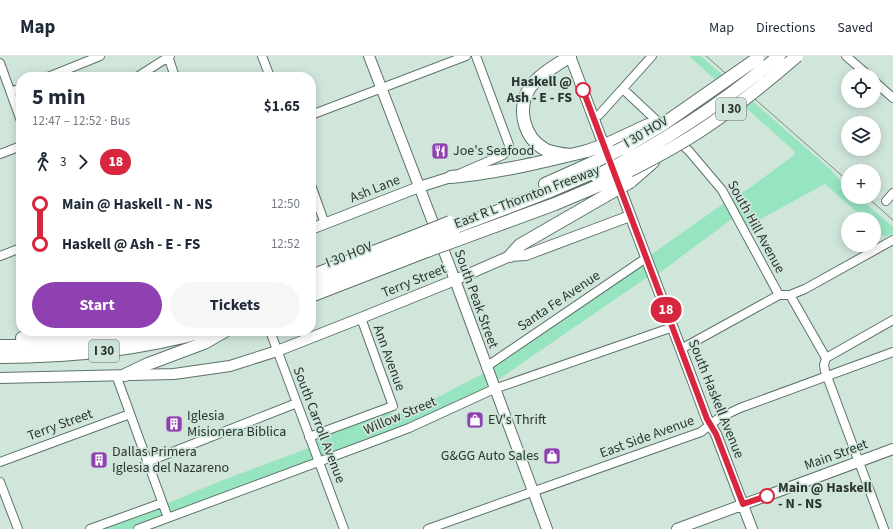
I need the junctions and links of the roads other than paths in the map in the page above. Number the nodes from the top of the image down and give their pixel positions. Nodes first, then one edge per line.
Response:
1 (100, 56) edge
2 (169, 56) edge
3 (262, 56) edge
4 (370, 56) edge
5 (466, 56) edge
6 (476, 56) edge
7 (570, 56) edge
8 (652, 56) edge
9 (771, 56) edge
10 (779, 56) edge
11 (798, 56) edge
12 (846, 56) edge
13 (759, 57) edge
14 (0, 63) edge
15 (860, 68) edge
16 (60, 72) edge
17 (145, 72) edge
18 (174, 72) edge
19 (268, 72) edge
20 (881, 87) edge
21 (382, 88) junction
22 (16, 90) edge
23 (623, 90) junction
24 (11, 92) junction
25 (893, 98) edge
26 (16, 106) edge
27 (316, 113) edge
28 (593, 118) junction
29 (662, 125) junction
30 (16, 148) edge
31 (0, 154) edge
32 (570, 155) junction
33 (451, 177) junction
34 (597, 179) junction
35 (419, 187) junction
36 (893, 193) edge
37 (316, 199) edge
38 (886, 201) dead end
39 (630, 216) junction
40 (325, 224) junction
41 (316, 227) edge
42 (453, 231) junction
43 (893, 240) edge
44 (423, 242) junction
45 (16, 250) edge
46 (0, 256) edge
47 (510, 256) junction
48 (646, 258) junction
49 (316, 274) edge
50 (316, 280) edge
51 (455, 280) junction
52 (316, 284) edge
53 (316, 294) edge
54 (779, 295) junction
55 (790, 295) junction
56 (361, 318) junction
57 (893, 320) edge
58 (673, 328) junction
59 (39, 336) edge
60 (52, 336) edge
61 (123, 336) edge
62 (146, 336) edge
63 (185, 336) edge
64 (216, 336) edge
65 (272, 336) edge
66 (315, 336) edge
67 (316, 336) edge
68 (0, 338) edge
69 (28, 338) junction
70 (0, 346) edge
71 (681, 348) junction
72 (0, 350) edge
73 (277, 351) junction
74 (893, 352) edge
75 (0, 357) edge
76 (826, 358) junction
77 (486, 367) junction
78 (120, 375) junction
79 (827, 376) junction
80 (0, 378) edge
81 (494, 389) junction
82 (297, 403) junction
83 (130, 414) junction
84 (710, 425) junction
85 (309, 437) junction
86 (893, 449) edge
87 (0, 462) edge
88 (147, 462) junction
89 (319, 462) junction
90 (859, 462) junction
91 (0, 482) edge
92 (533, 492) junction
93 (162, 503) junction
94 (743, 504) junction
95 (168, 518) junction
96 (18, 529) edge
97 (90, 529) edge
98 (138, 529) edge
99 (344, 529) edge
100 (428, 529) edge
101 (547, 529) edge
102 (677, 529) edge
103 (752, 529) edge
104 (884, 529) edge

1 - 16 street
2 - 17 street
2 - 18 street
3 - 19 street
4 - 21 main road, South Peak Street
5 - 21 street
6 - 33 street
7 - 28 main road, South Haskell Avenue
7 - 32 highway
8 - 23 street
9 - 34 highway, I 30 HOV
10 - 34 highway, I 30 HOV, bridge
11 - 34 highway, I 30, bridge
12 - 15 street
13 - 29 highway, East R L Thornton Freeway / I 30, bridge
14 - 24 street
20 - 25 street
21 - 27 street
21 - 35 main road, South Peak Street
22 - 24 street
23 - 28 street
23 - 54 street, South Hill Avenue
24 - 26 street
28 - 39 main road, South Haskell Avenue
29 - 32 highway, bridge
29 - 34 highway, East R L Thornton Freeway / I 30, bridge
30 - 31 street
32 - 33 highway
33 - 35 main road, Ash Lane
34 - 42 highway, East R L Thornton Freeway / I 30
34 - 42 highway, East R L Thornton Freeway / I 30
34 - 47 highway
35 - 40 main road, Ash Lane
35 - 51 main road, South Peak Street
36 - 38 street
37 - 40 street
39 - 47 main road, Terry Street
39 - 48 main road, South Haskell Avenue
40 - 41 main road, Ash Lane
42 - 44 highway, East R L Thornton Freeway / I 30, bridge
42 - 44 highway, East R L Thornton Freeway / I 30, bridge
43 - 55 street
44 - 49 highway, East R L Thornton Freeway / I 30
44 - 50 highway, I 30 HOV
44 - 52 highway, I 30 HOV
44 - 53 highway, East R L Thornton Freeway / I 30
45 - 46 street
47 - 51 main road, Terry Street
48 - 58 main road, South Haskell Avenue
48 - 77 street, Santa Fe Avenue
51 - 56 main road, Terry Street
51 - 77 main road, South Peak Street
54 - 55 street
54 - 71 street
55 - 76 street
56 - 67 main road, Terry Street
56 - 85 street, Ann Avenue
57 - 76 street
58 - 71 main road, South Haskell Avenue
58 - 81 street, Willow Street
59 - 69 highway
60 - 69 highway, I 30
61 - 70 highway
62 - 72 highway
63 - 75 highway, I 30
64 - 78 highway
65 - 73 street, South Carroll Avenue
66 - 73 main road, Terry Street
68 - 69 highway, I 30
71 - 84 main road, South Haskell Avenue
73 - 78 main road
73 - 82 street, South Carroll Avenue
74 - 79 street, East Side Avenue
76 - 79 street
77 - 81 main road, South Peak Street
78 - 80 main road
78 - 83 street
79 - 84 street, East Side Avenue
79 - 90 street
81 - 89 street, Willow Street
81 - 92 main road, South Peak Street
82 - 85 street, South Carroll Avenue
82 - 88 street
83 - 87 street, Terry Street
83 - 88 street
84 - 92 street, East Side Avenue
84 - 94 main road, South Haskell Avenue
85 - 89 street, South Carroll Avenue
86 - 90 main road, Main Street
88 - 93 street
89 - 95 street, Willow Street
89 - 99 street, South Carroll Avenue
90 - 94 main road, Main Street
90 - 104 street
91 - 96 street
92 - 100 street, East Side Avenue
92 - 101 main road, South Peak Street
93 - 95 street
93 - 97 street
94 - 102 main road, Main Street
94 - 103 main road, South Haskell Avenue
95 - 98 street, Willow Street

